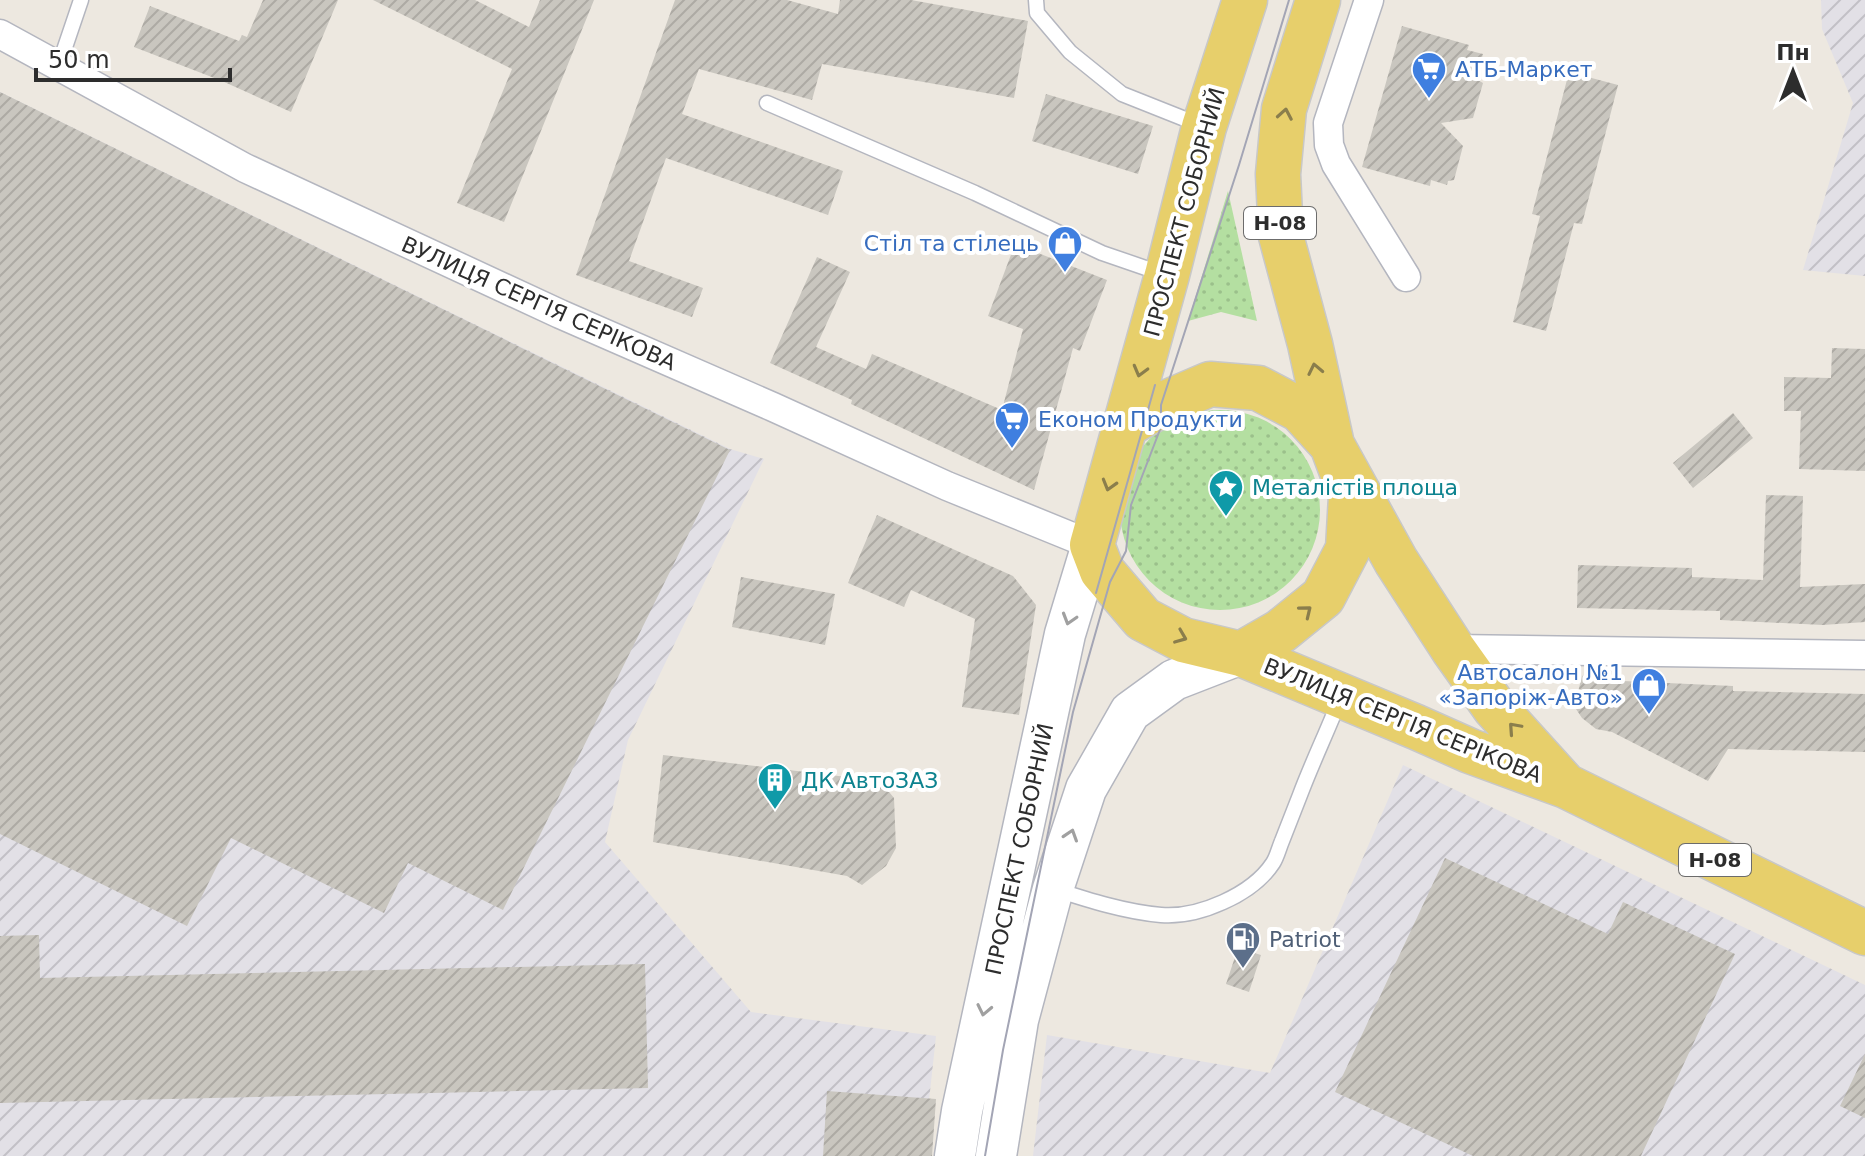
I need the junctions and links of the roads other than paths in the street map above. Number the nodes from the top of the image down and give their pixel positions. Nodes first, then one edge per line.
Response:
1 (81, 0) edge
2 (1036, 0) edge
3 (1245, 0) edge
4 (1318, 0) edge
5 (1369, 0) edge
6 (0, 34) edge
7 (59, 65) junction
8 (767, 103) dead end
9 (1204, 127) junction
10 (1167, 275) junction
11 (1406, 277) dead end
12 (1126, 425) junction
13 (1332, 445) junction
14 (1092, 545) junction
15 (1453, 649) junction
16 (1241, 654) junction
17 (1865, 655) edge
18 (1341, 695) junction
19 (1566, 786) junction
20 (1053, 889) junction
21 (1865, 933) edge
22 (955, 1156) edge
23 (996, 1156) edge

1 - 7 lane
2 - 9 lane
3 - 9 main road, ПРОСПЕКТ СОБОРНИЙ
13 -> 4 main road, Н-08
5 - 11 street
6 - 7 street, ВУЛИЦЯ СЕРГІЯ СЕРІКОВА
7 - 14 street, ВУЛИЦЯ СЕРГІЯ СЕРІКОВА
8 - 10 lane
9 - 10 main road, ПРОСПЕКТ СОБОРНИЙ
10 -> 12 main road, ПРОСПЕКТ СОБОРНИЙ
12 - 13 main road
12 -> 14 main road
13 - 15 main road, ВУЛИЦЯ СЕРГІЯ СЕРІКОВА / Н-08
16 -> 13 main road
14 -> 16 main road, Н-08
14 -> 22 main road, ПРОСПЕКТ СОБОРНИЙ
15 - 17 street
19 -> 15 main road, ВУЛИЦЯ СЕРГІЯ СЕРІКОВА / Н-08
16 - 18 main road, ВУЛИЦЯ СЕРГІЯ СЕРІКОВА / Н-08
20 -> 16 main road, ПРОСПЕКТ СОБОРНИЙ
18 - 19 main road, ВУЛИЦЯ СЕРГІЯ СЕРІКОВА / Н-08
18 - 20 lane
19 - 21 main road, ВУЛИЦЯ СЕРГІЯ СЕРІКОВА / Н-08
20 - 23 main road, ПРОСПЕКТ СОБОРНИЙ

